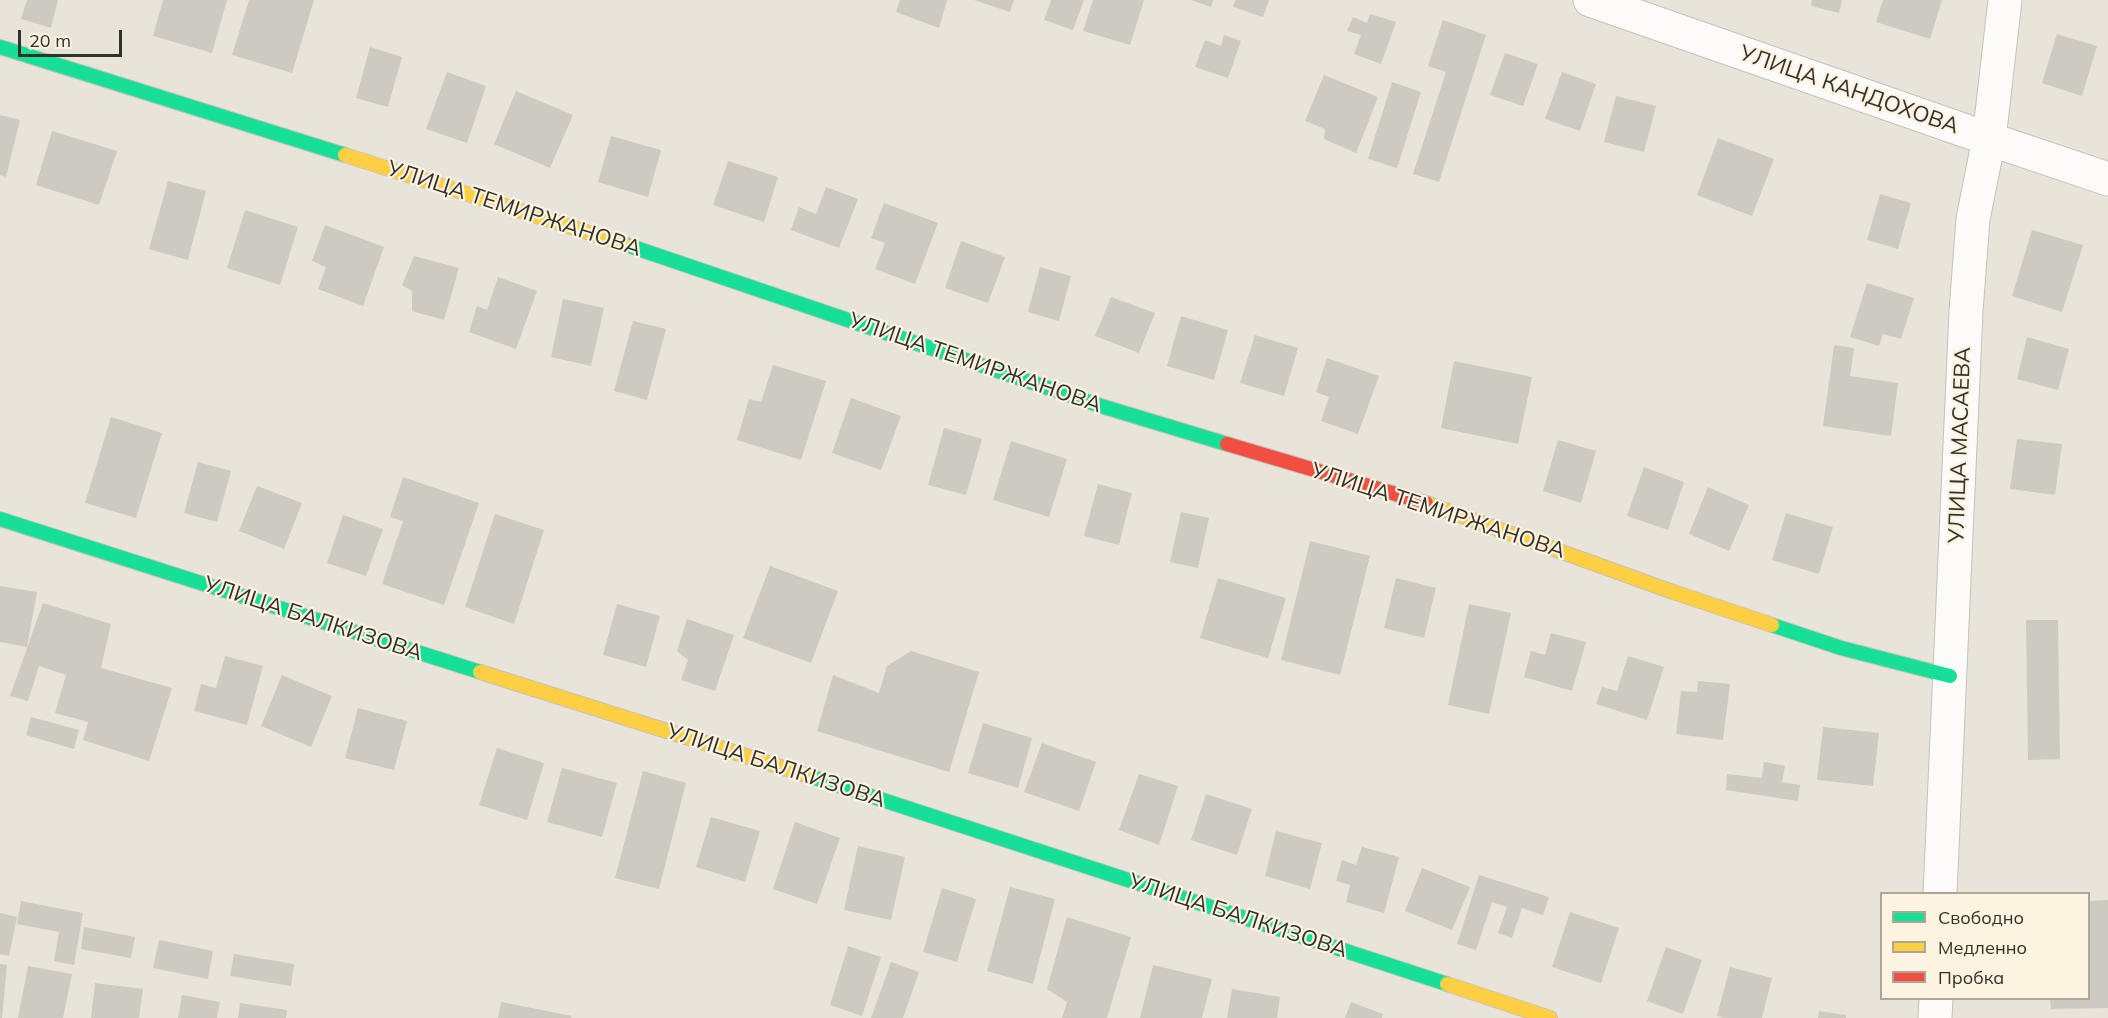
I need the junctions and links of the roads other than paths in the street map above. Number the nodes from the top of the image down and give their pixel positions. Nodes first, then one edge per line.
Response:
1 (1590, 0) edge
2 (2005, 0) edge
3 (0, 47) edge
4 (1989, 140) junction
5 (2108, 179) edge
6 (0, 519) edge
7 (1950, 676) junction
8 (1940, 892) edge
9 (1936, 1000) edge
10 (1550, 1018) edge
11 (1935, 1018) edge

1 - 4 street, УЛИЦА КАНДОХОВА
2 - 4 street, УЛИЦА МАСАЕВА
3 - 7 street, УЛИЦА ТЕМИРЖАНОВА
4 - 5 street, УЛИЦА КАНДОХОВА
4 - 7 street, УЛИЦА МАСАЕВА
6 - 10 street, УЛИЦА БАЛКИЗОВА
7 - 8 street, УЛИЦА МАСАЕВА
9 - 11 street

